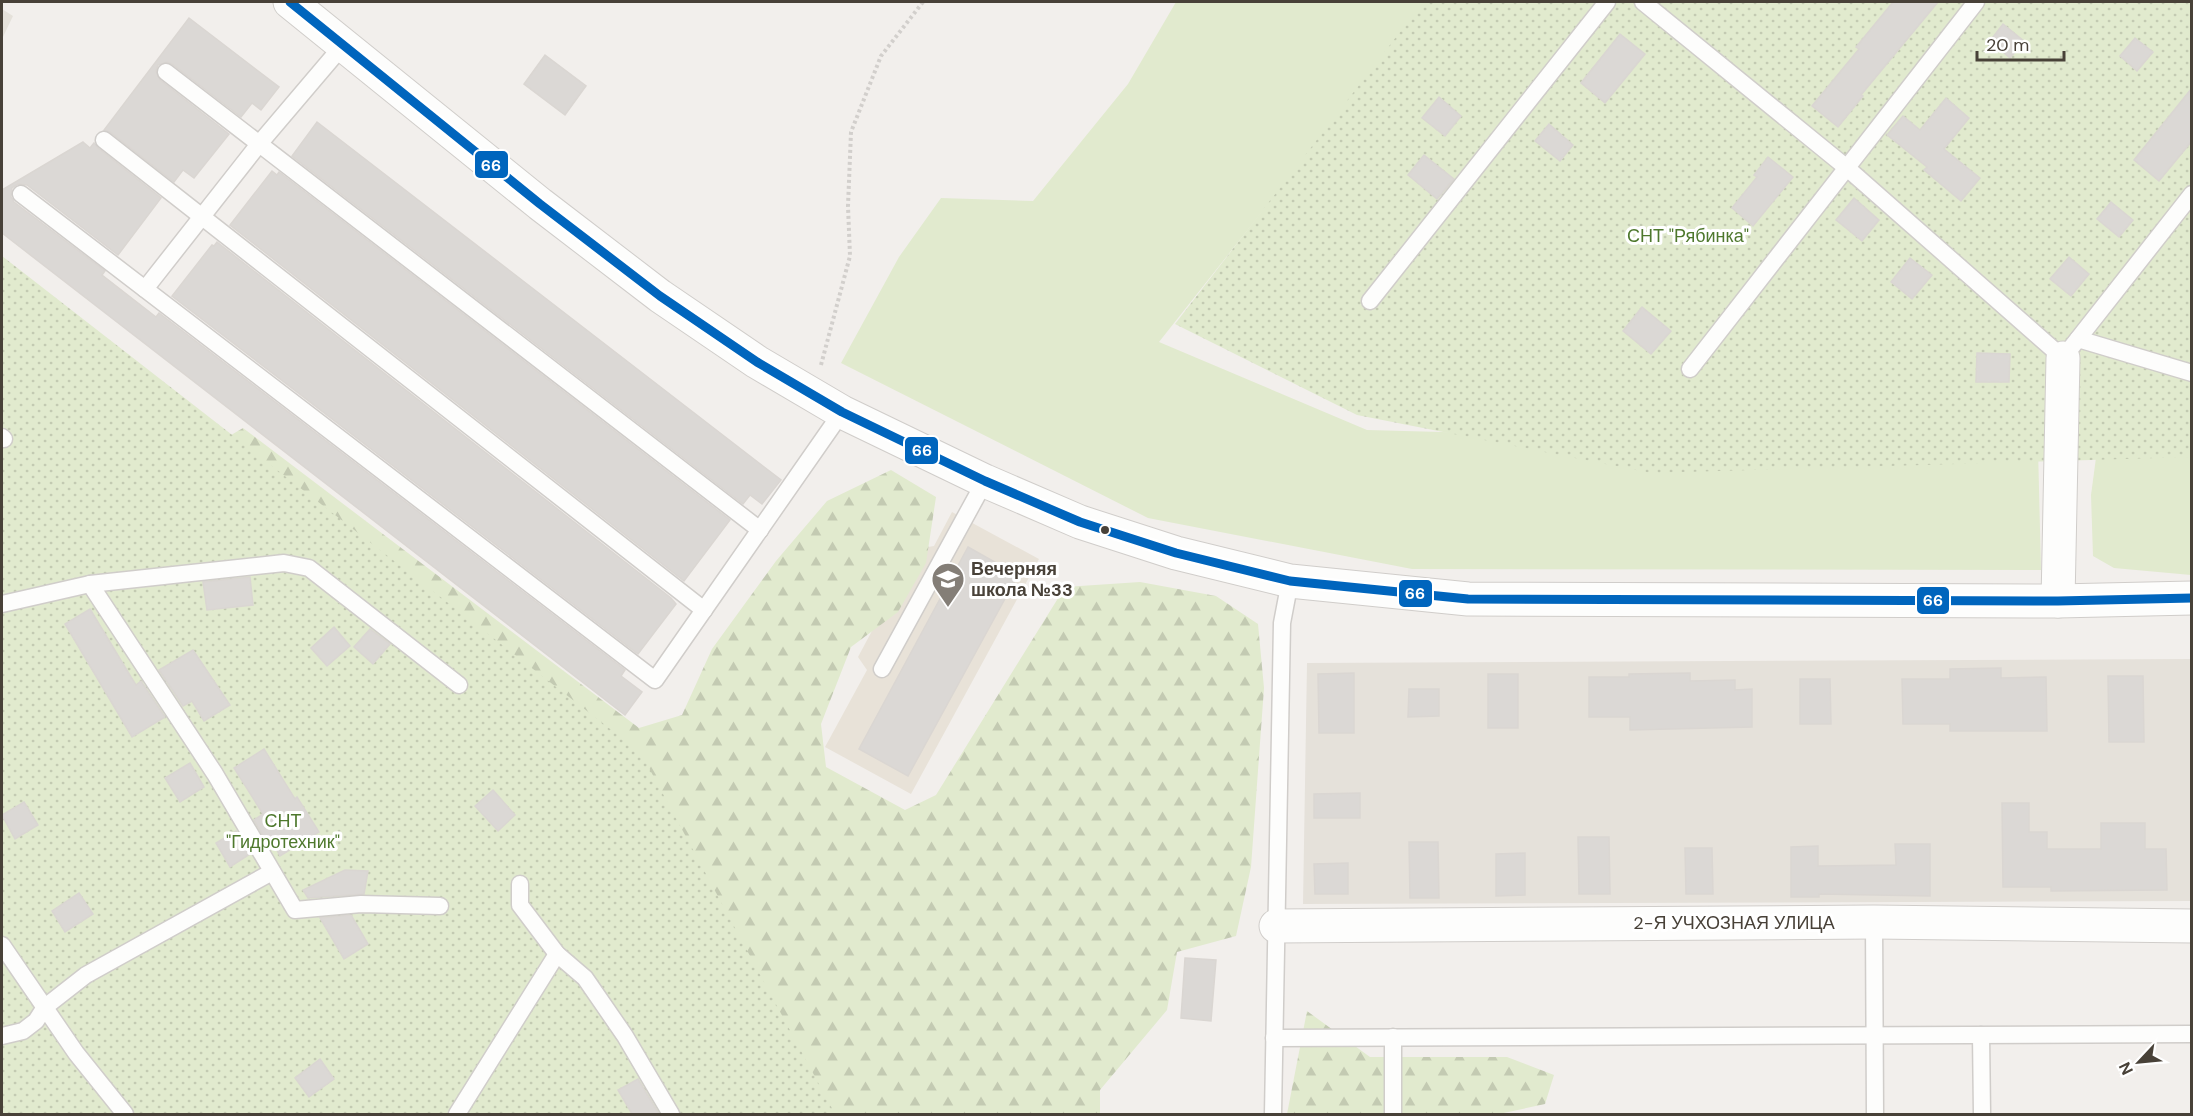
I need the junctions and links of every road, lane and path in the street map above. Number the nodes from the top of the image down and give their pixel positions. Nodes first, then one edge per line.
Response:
1 (290, 2) edge
2 (923, 2) edge
3 (1607, 2) edge
4 (1643, 2) edge
5 (1976, 2) edge
6 (344, 44) junction
7 (166, 72) dead end
8 (104, 140) dead end
9 (259, 144) junction
10 (1847, 168) junction
11 (21, 194) dead end
12 (2192, 194) edge
13 (202, 217) junction
14 (146, 289) junction
15 (1370, 301) dead end
16 (2071, 348) junction
17 (1690, 369) dead end
18 (2192, 373) edge
19 (812, 394) junction
20 (842, 412) junction
21 (984, 481) junction
22 (760, 530) junction
23 (1290, 581) junction
24 (90, 584) junction
25 (2192, 598) edge
26 (2058, 601) junction
27 (2, 604) edge
28 (704, 610) junction
29 (882, 669) dead end
30 (459, 685) dead end
31 (272, 872) junction
32 (520, 884) dead end
33 (440, 906) dead end
34 (1874, 922) junction
35 (1276, 926) junction
36 (2192, 926) edge
37 (2, 945) edge
38 (557, 954) junction
39 (45, 1007) junction
40 (2192, 1034) edge
41 (1874, 1035) junction
42 (1981, 1035) junction
43 (2, 1036) edge
44 (1393, 1037) junction
45 (1274, 1038) junction
46 (125, 1114) edge
47 (457, 1114) edge
48 (671, 1114) edge
49 (1273, 1114) edge
50 (1394, 1114) edge
51 (1875, 1114) edge
52 (1982, 1114) edge

1 - 6 street
2 - 19 path
3 - 15 lane
4 - 10 lane
5 - 10 lane
6 - 9 lane
6 - 19 street
7 - 9 lane
8 - 13 lane
9 - 13 lane
9 - 22 lane
10 - 16 lane
10 - 17 lane
11 - 14 lane
12 - 16 lane
13 - 14 lane
13 - 28 lane
14 - 28 lane
16 - 18 lane
16 - 26 street
19 - 20 street
20 - 21 street
20 - 22 lane
21 - 23 street
21 - 29 lane
22 - 28 lane
23 - 26 street
23 - 35 lane
24 - 27 lane
24 - 30 lane
24 - 31 lane
25 - 26 street
31 - 33 lane
31 - 39 lane
32 - 38 lane
34 - 35 street, 2-Я УЧХОЗНАЯ УЛИЦА
34 - 36 street, 2-Я УЧХОЗНАЯ УЛИЦА
34 - 41 lane
35 - 45 lane
37 - 39 lane
38 - 47 lane
38 - 48 lane
39 - 43 lane
39 - 46 lane
40 - 42 lane
41 - 42 lane
41 - 44 lane
41 - 51 lane
42 - 52 lane
44 - 45 lane
44 - 50 lane
45 - 49 lane

